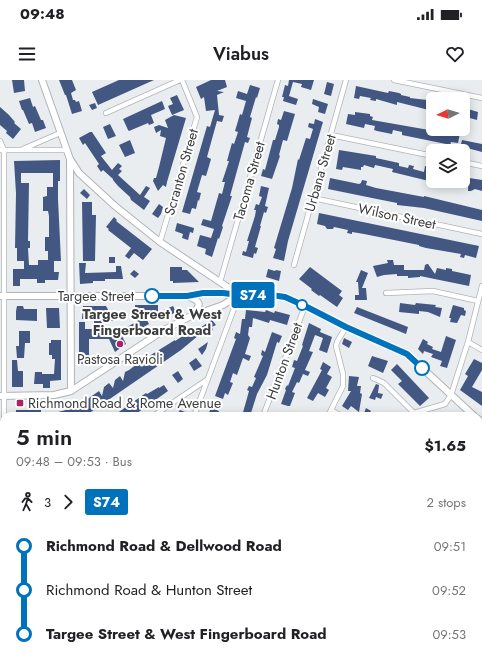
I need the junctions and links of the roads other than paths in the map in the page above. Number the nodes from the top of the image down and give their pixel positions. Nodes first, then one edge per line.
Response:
1 (42, 80) edge
2 (181, 80) edge
3 (278, 80) edge
4 (346, 80) edge
5 (394, 80) edge
6 (482, 98) edge
7 (106, 113) dead end
8 (60, 133) junction
9 (331, 135) junction
10 (0, 141) edge
11 (21, 149) junction
12 (2, 150) edge
13 (66, 150) junction
14 (426, 155) edge
15 (70, 159) junction
16 (470, 163) edge
17 (482, 166) edge
18 (313, 198) junction
19 (482, 234) edge
20 (160, 242) junction
21 (294, 265) dead end
22 (220, 282) junction
23 (482, 286) edge
24 (386, 292) dead end
25 (239, 295) junction
26 (2, 296) edge
27 (71, 296) junction
28 (187, 296) junction
29 (478, 301) junction
30 (305, 306) junction
31 (189, 317) junction
32 (346, 327) junction
33 (468, 342) junction
34 (482, 350) edge
35 (373, 378) dead end
36 (208, 379) junction
37 (72, 391) junction
38 (451, 395) junction
39 (2, 396) edge
40 (331, 410) joint
41 (4, 412) edge
42 (159, 412) edge
43 (196, 412) edge
44 (265, 412) edge
45 (334, 412) edge
46 (411, 412) edge
47 (419, 412) edge
48 (470, 412) edge

1 - 8 main road
2 - 7 street
2 - 20 street, Scranton Street
3 - 22 street, Tacoma Street
4 - 9 street, Urbana Street
5 - 6 street
8 - 11 street
8 - 13 main road
9 - 14 street
9 - 18 street, Urbana Street
10 - 12 street
11 - 12 street
11 - 13 street
12 - 26 street
13 - 15 main road
15 - 20 main road
15 - 27 main road
16 - 17 street
18 - 19 street, Wilson Street
18 - 21 street, Urbana Street
20 - 22 main road
22 - 25 main road
23 - 29 street
24 - 29 street
25 - 28 main road, Targee Street
25 - 30 main road, Targee Street
25 - 31 main road
25 - 36 street
26 - 27 main road, Targee Street
26 - 39 street
27 - 28 main road, Targee Street
27 - 37 main road
28 - 31 main road
29 - 33 street
30 - 32 main road, Targee Street
30 - 44 street, Hunton Street
31 - 37 main road
32 - 38 main road, Targee Street
32 - 40 street
33 - 34 street
33 - 38 street
35 - 46 street
36 - 42 street
36 - 43 street
37 - 39 main road
38 - 47 street
38 - 48 main road, Targee Street
39 - 41 street
40 - 45 street

